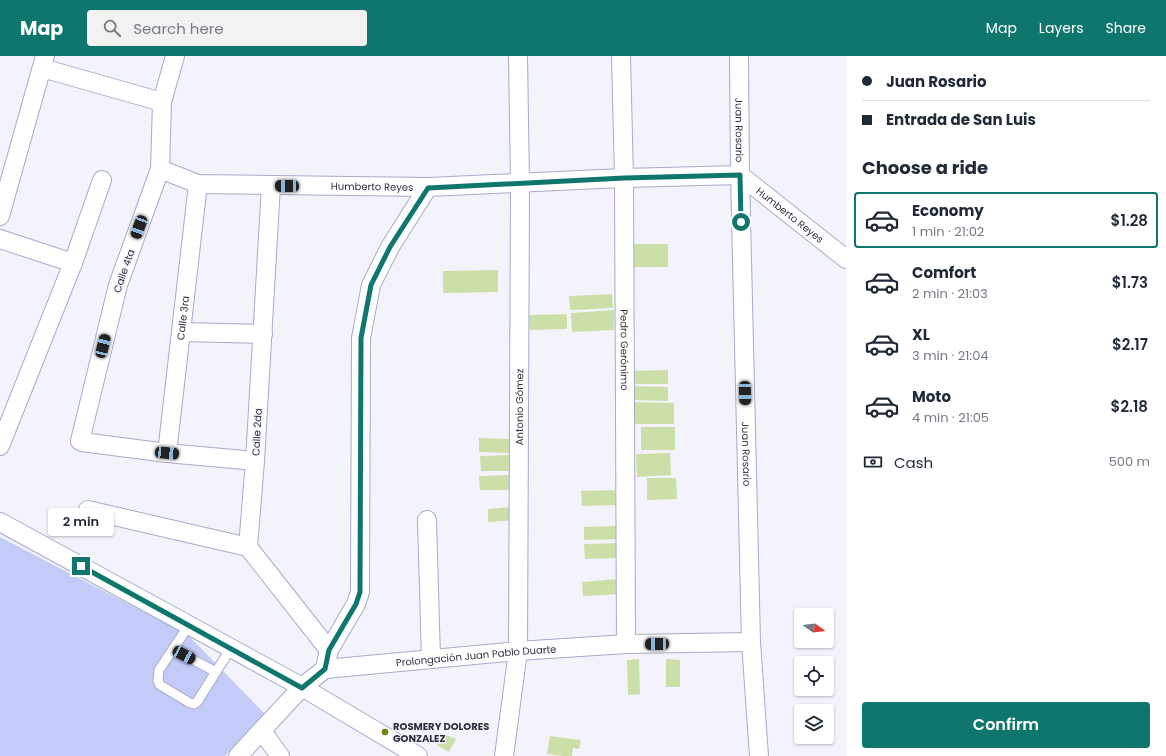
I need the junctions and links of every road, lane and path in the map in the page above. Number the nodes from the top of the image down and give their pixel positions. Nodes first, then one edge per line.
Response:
1 (175, 56) edge
2 (518, 56) edge
3 (621, 56) edge
4 (739, 56) edge
5 (44, 62) edge
6 (162, 102) junction
7 (160, 169) junction
8 (740, 175) junction
9 (624, 178) junction
10 (102, 180) dead end
11 (198, 184) junction
12 (520, 184) junction
13 (271, 185) junction
14 (428, 188) junction
15 (0, 216) edge
16 (0, 239) edge
17 (846, 259) edge
18 (73, 263) junction
19 (181, 332) junction
20 (262, 334) junction
21 (0, 446) edge
22 (167, 453) junction
23 (255, 461) junction
24 (88, 510) dead end
25 (427, 520) dead end
26 (0, 522) edge
27 (248, 547) junction
28 (189, 625) junction
29 (751, 642) junction
30 (626, 644) junction
31 (231, 648) junction
32 (173, 649) junction
33 (329, 650) junction
34 (518, 651) junction
35 (430, 659) junction
36 (325, 669) junction
37 (216, 672) junction
38 (302, 688) junction
39 (262, 731) junction
40 (238, 756) edge
41 (280, 756) edge
42 (418, 756) edge
43 (504, 756) edge
44 (760, 756) edge

1 - 6 street, Calle 4ta
2 - 12 street, Antonio Gómez
3 - 9 street, Pedro Gerónimo
4 - 8 street, Juan Rosario
5 - 6 street
5 - 15 street
6 - 7 street, Calle 4ta
7 - 11 street, Humberto Reyes
7 - 22 street, Calle 4ta
8 - 9 street, Humberto Reyes
8 - 17 street, Humberto Reyes
8 - 29 street, Juan Rosario
9 - 12 street, Humberto Reyes
9 - 30 street, Pedro Gerónimo
10 - 18 street
11 - 13 street, Humberto Reyes
11 - 19 street, Calle 3ra
12 - 14 street, Humberto Reyes
12 - 34 street, Antonio Gómez
13 - 14 street, Humberto Reyes
13 - 20 street, Calle 2da
14 - 33 street
16 - 18 street
18 - 21 street
19 - 20 street
19 - 22 street, Calle 3ra
20 - 23 street, Calle 2da
22 - 23 street
23 - 27 street, Calle 2da
24 - 27 street
25 - 35 street
26 - 28 street
27 - 33 street
28 - 31 street
28 - 32 lane
29 - 30 street, Prolongación Juan Pablo Duarte
29 - 44 street, Juan Rosario
30 - 34 street, Prolongación Juan Pablo Duarte
31 - 37 lane
31 - 38 street
32 - 37 lane
32 - 37 lane
33 - 36 street
34 - 35 street, Prolongación Juan Pablo Duarte
34 - 43 street, Antonio Gómez
35 - 36 street, Prolongación Juan Pablo Duarte
36 - 38 street
38 - 39 street
38 - 42 street
39 - 40 street
39 - 41 street

